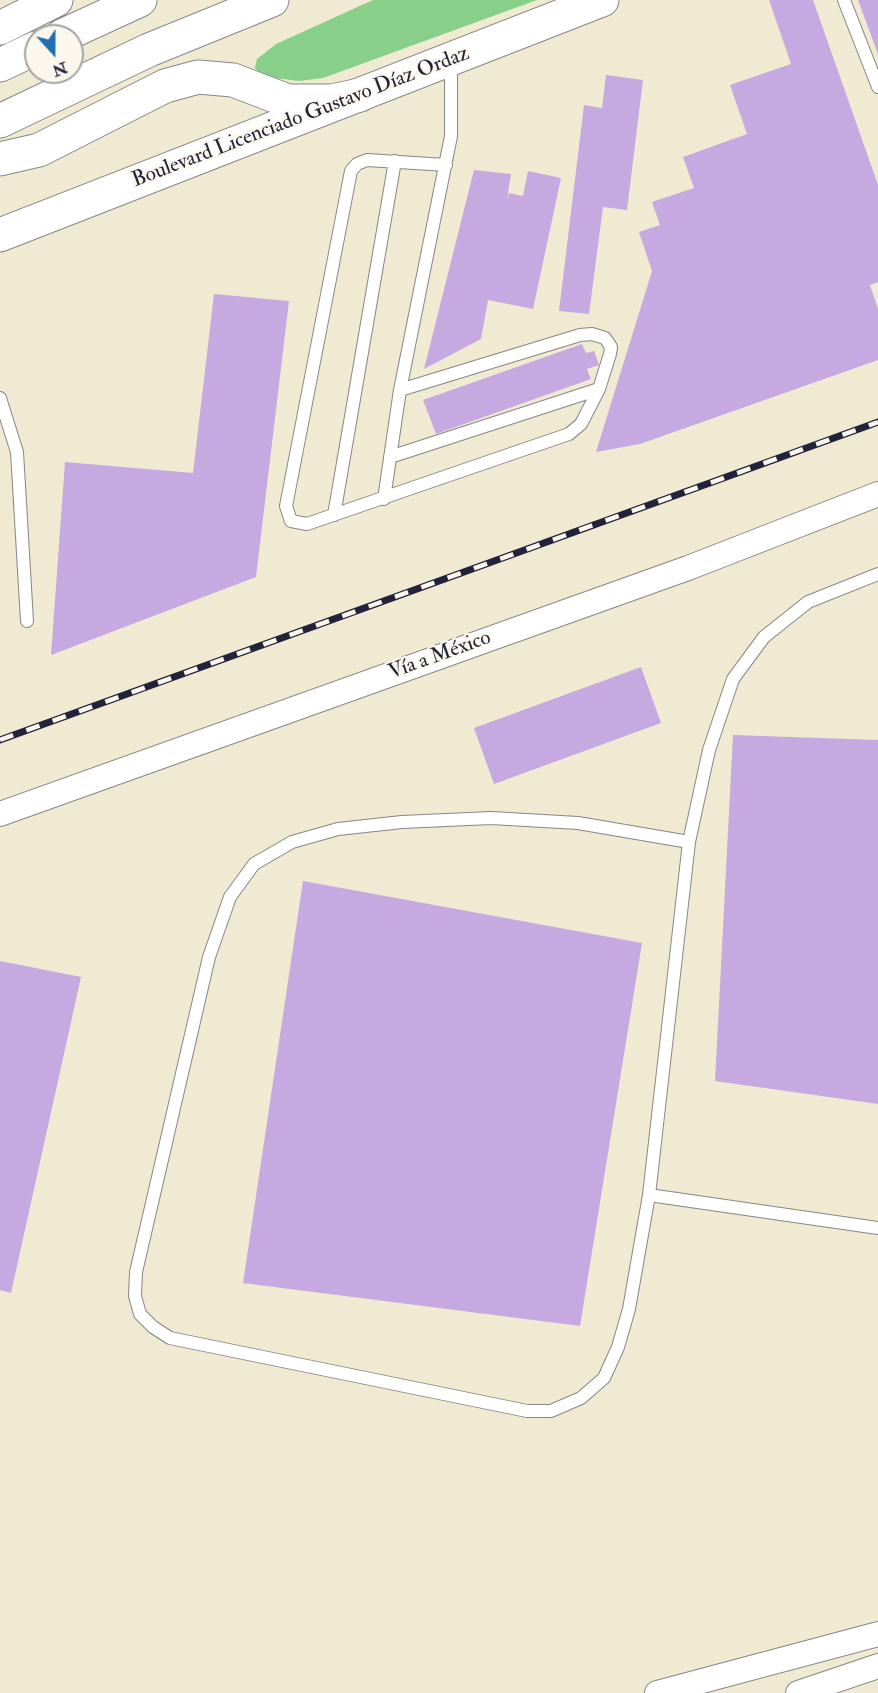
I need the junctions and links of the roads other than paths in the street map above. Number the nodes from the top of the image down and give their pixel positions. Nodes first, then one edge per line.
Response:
1 (56, 0) edge
2 (140, 0) edge
3 (272, 0) edge
4 (602, 0) edge
5 (844, 0) edge
6 (84, 26) edge
7 (0, 28) edge
8 (24, 54) edge
9 (451, 59) junction
10 (0, 65) edge
11 (878, 87) edge
12 (360, 95) junction
13 (0, 120) edge
14 (0, 159) edge
15 (395, 161) junction
16 (446, 165) junction
17 (0, 235) edge
18 (599, 389) junction
19 (400, 390) junction
20 (0, 398) edge
21 (390, 457) junction
22 (878, 494) edge
23 (384, 499) junction
24 (334, 515) junction
25 (878, 574) edge
26 (27, 621) dead end
27 (0, 814) edge
28 (690, 842) junction
29 (649, 1195) junction
30 (878, 1228) edge
31 (878, 1634) edge
32 (878, 1666) edge
33 (657, 1693) edge
34 (798, 1693) edge

1 - 7 main road
2 - 6 main road
3 - 13 main road
4 - 9 main road, Boulevard Licenciado Gustavo Díaz Ordaz
5 - 11 lane
8 - 10 main road
9 - 12 main road, Boulevard Licenciado Gustavo Díaz Ordaz
9 - 16 lane
12 - 14 main road
12 - 17 main road, Boulevard Licenciado Gustavo Díaz Ordaz
15 - 16 lane
15 - 24 lane
15 - 24 lane
16 - 19 lane
18 - 19 lane
18 - 21 lane
18 - 23 lane
19 - 21 lane
20 - 26 lane
21 - 23 lane
22 - 27 street, Vía a México
23 - 24 lane
25 - 28 lane
28 - 29 lane
28 - 29 lane
29 - 30 lane
31 - 33 street
32 - 34 street

